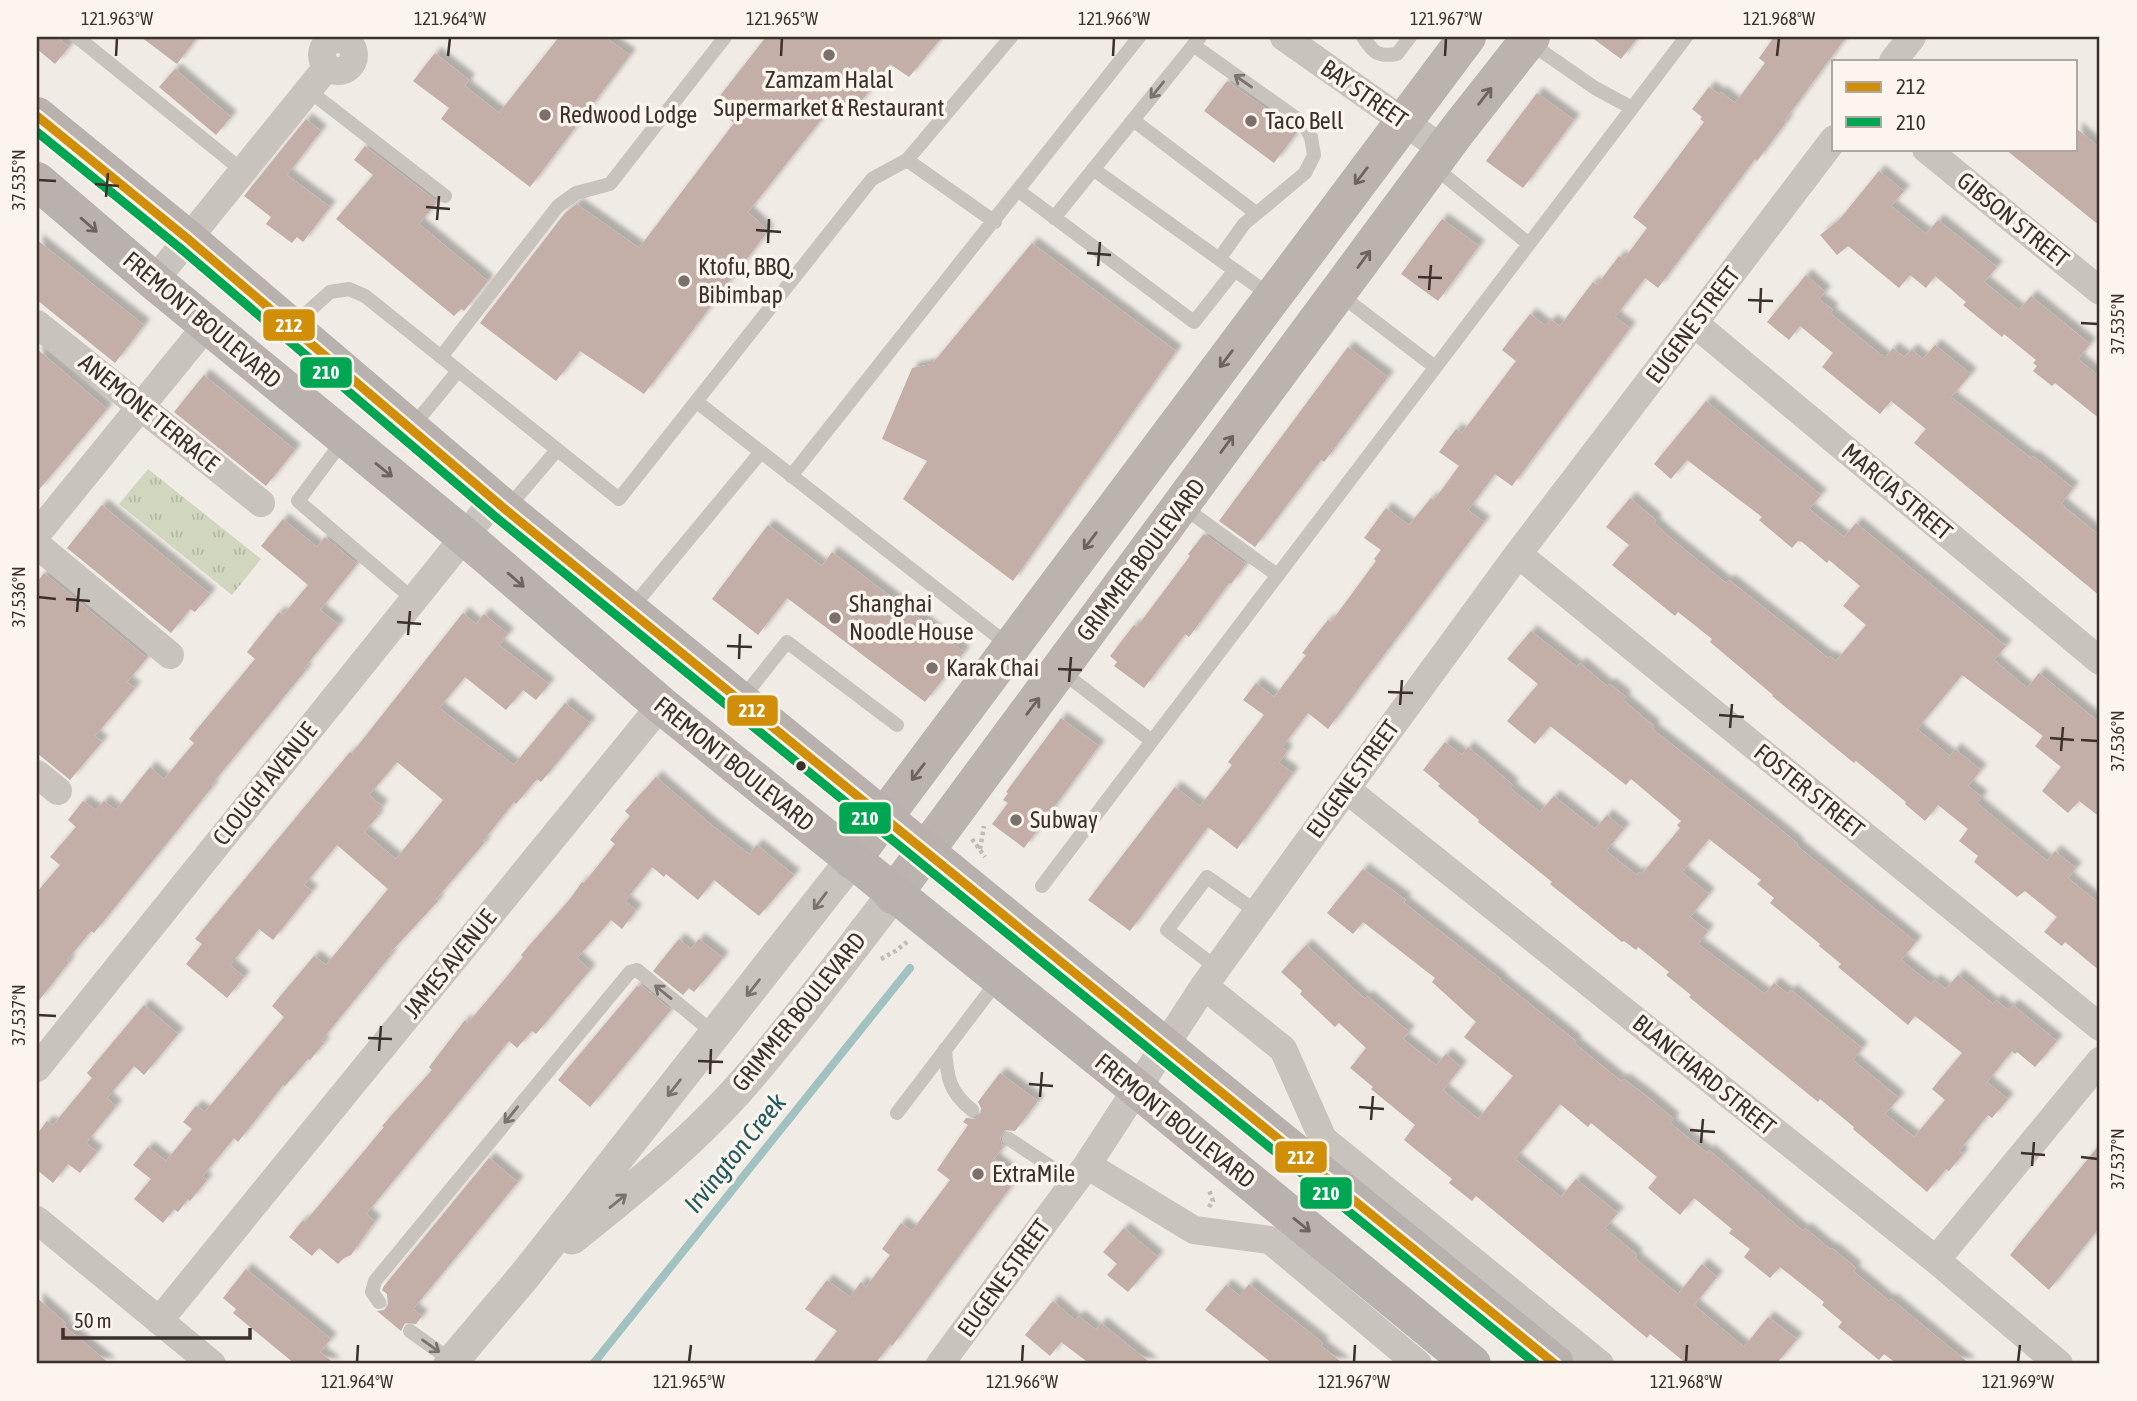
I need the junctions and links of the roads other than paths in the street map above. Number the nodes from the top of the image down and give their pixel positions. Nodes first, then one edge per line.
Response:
1 (77, 37) edge
2 (725, 37) edge
3 (1012, 37) edge
4 (1139, 37) edge
5 (1284, 37) edge
6 (1363, 37) edge
7 (1410, 37) edge
8 (1467, 37) edge
9 (1686, 37) edge
10 (1912, 37) edge
11 (344, 38) edge
12 (1529, 39) edge
13 (1196, 41) edge
14 (1894, 60) edge
15 (308, 90) junction
16 (1632, 108) junction
17 (37, 116) edge
18 (1133, 120) junction
19 (1402, 121) junction
20 (1832, 142) edge
21 (1927, 150) edge
22 (1438, 158) junction
23 (907, 160) junction
24 (1093, 169) junction
25 (243, 172) junction
26 (37, 181) edge
27 (1019, 191) junction
28 (445, 196) dead end
29 (1256, 213) junction
30 (1054, 218) junction
31 (995, 222) junction
32 (188, 239) junction
33 (1529, 244) junction
34 (1219, 259) junction
35 (1235, 270) junction
36 (154, 281) junction
37 (2100, 291) edge
38 (1338, 294) junction
39 (1272, 296) junction
40 (1694, 323) junction
41 (37, 324) edge
42 (207, 325) junction
43 (291, 327) junction
44 (441, 357) junction
45 (1435, 368) junction
46 (458, 370) junction
47 (697, 402) junction
48 (140, 407) junction
49 (411, 429) junction
50 (345, 438) junction
51 (557, 450) junction
52 (761, 452) junction
53 (791, 476) junction
54 (261, 503) dead end
55 (500, 505) junction
56 (1181, 506) junction
57 (37, 534) edge
58 (464, 536) junction
59 (37, 545) edge
60 (1518, 554) junction
61 (1277, 575) junction
62 (413, 599) junction
63 (630, 611) junction
64 (1012, 648) junction
65 (170, 654) dead end
66 (2100, 661) edge
67 (1060, 670) junction
68 (741, 702) junction
69 (661, 705) junction
70 (897, 725) dead end
71 (1152, 741) junction
72 (1346, 789) junction
73 (884, 819) junction
74 (925, 853) junction
75 (852, 860) junction
76 (1042, 886) dead end
77 (893, 895) junction
78 (1257, 912) junction
79 (1210, 977) junction
80 (999, 979) junction
81 (2100, 1027) edge
82 (716, 1035) junction
83 (1165, 1046) junction
84 (946, 1049) junction
85 (2100, 1061) edge
86 (37, 1068) edge
87 (1136, 1088) junction
88 (972, 1110) dead end
89 (897, 1113) dead end
90 (1009, 1139) dead end
91 (1081, 1173) junction
92 (37, 1220) edge
93 (1936, 1259) junction
94 (526, 1274) junction
95 (379, 1302) dead end
96 (159, 1321) junction
97 (411, 1331) dead end
98 (955, 1359) edge
99 (451, 1363) edge
100 (212, 1364) edge
101 (1418, 1364) edge
102 (1472, 1364) edge
103 (1555, 1364) edge
104 (1600, 1364) edge
105 (2059, 1364) edge

1 - 25 lane
2 - 44 lane
3 - 23 lane
4 - 27 lane
5 - 19 street, BAY STREET
6 - 7 lane
8 - 19 main road, GRIMMER BOULEVARD
9 - 16 lane
10 - 14 street
11 - 15 street
12 - 16 lane
22 -> 12 main road, GRIMMER BOULEVARD
13 -> 18 lane
29 -> 13 lane
15 - 25 street
15 - 28 lane
16 - 33 lane
17 - 32 main road
18 - 24 lane
18 - 29 lane
19 - 22 street, BAY STREET
19 -> 39 main road, GRIMMER BOULEVARD
20 - 40 street, EUGENE STREET
21 - 37 street, GIBSON STREET
22 - 33 lane
38 -> 22 main road, GRIMMER BOULEVARD
23 - 31 lane
23 - 47 lane
24 - 30 lane
24 - 34 lane
25 - 32 street
26 -> 36 main road, FREMONT BOULEVARD
27 - 30 lane
27 - 31 lane
29 - 34 lane
30 - 35 lane
31 - 53 lane
32 - 36 street
32 - 43 main road
33 - 45 lane
34 - 35 lane
35 - 39 lane
36 - 42 main road, FREMONT BOULEVARD
38 - 45 lane
56 -> 38 main road, GRIMMER BOULEVARD
39 -> 64 main road, GRIMMER BOULEVARD
40 - 60 street, EUGENE STREET
40 - 66 street, MARCIA STREET
41 - 48 street, ANEMONE TERRACE
42 - 48 street
42 - 50 main road, FREMONT BOULEVARD
43 - 44 lane
43 - 49 main road
44 - 46 lane
45 - 61 lane
46 - 49 lane
46 - 51 lane
47 - 51 lane
47 - 52 lane
48 - 54 street, ANEMONE TERRACE
48 - 57 street
49 - 55 main road
50 -> 58 main road, FREMONT BOULEVARD
50 - 62 lane
51 - 55 lane
52 - 53 lane
52 - 63 lane
53 - 64 lane
55 - 58 street, CLOUGH AVENUE
55 - 63 main road
56 - 61 lane
56 - 67 main road, GRIMMER BOULEVARD
58 - 62 street, CLOUGH AVENUE
58 -> 69 main road, FREMONT BOULEVARD
59 - 65 street
60 - 72 street, EUGENE STREET
60 - 81 street, FOSTER STREET
61 - 71 lane
62 - 86 street, CLOUGH AVENUE
63 - 68 main road
64 -> 73 main road, GRIMMER BOULEVARD
67 - 71 lane
74 -> 67 main road, GRIMMER BOULEVARD
68 - 70 lane
68 - 73 main road
69 - 75 main road, FREMONT BOULEVARD
69 - 96 street, JAMES AVENUE
71 - 76 lane
72 - 78 street, EUGENE STREET
72 - 93 street, BLANCHARD STREET
73 - 74 main road
73 - 75 main road, GRIMMER BOULEVARD
74 - 77 main road, GRIMMER BOULEVARD
74 - 83 main road
75 - 77 main road, FREMONT BOULEVARD
75 -> 82 street, GRIMMER BOULEVARD
77 - 80 main road, FREMONT BOULEVARD
94 -> 77 street, GRIMMER BOULEVARD
78 - 79 street, EUGENE STREET
78 - 79 lane
79 - 83 street, EUGENE STREET
79 - 104 street
80 - 84 lane
80 - 87 main road, FREMONT BOULEVARD
82 -> 94 street, GRIMMER BOULEVARD
82 -> 95 lane
83 - 87 street, EUGENE STREET
83 - 103 main road
84 - 88 lane
84 - 89 lane
85 - 93 street
87 - 91 street, EUGENE STREET
87 -> 102 main road, FREMONT BOULEVARD
90 - 91 lane
91 - 98 street, EUGENE STREET
91 - 101 street
92 - 96 street
93 - 105 street, BLANCHARD STREET
94 - 99 street, GRIMMER BOULEVARD
96 - 100 street
97 -> 99 lane

